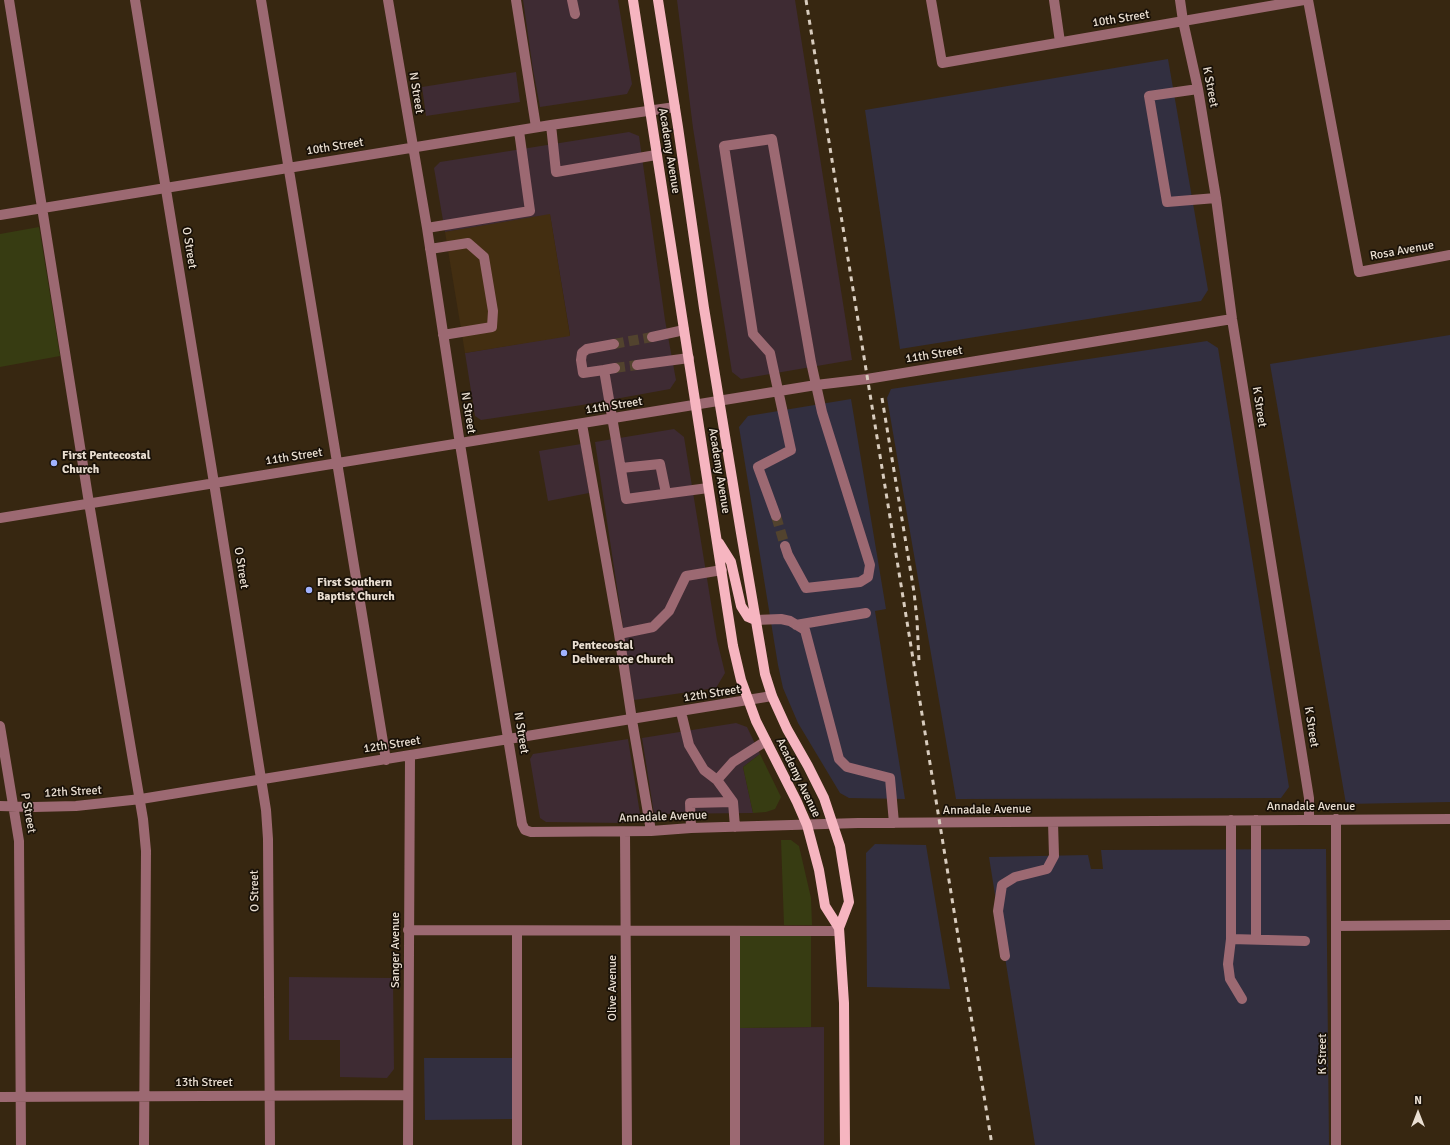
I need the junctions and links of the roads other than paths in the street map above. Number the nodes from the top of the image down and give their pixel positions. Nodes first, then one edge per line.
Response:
1 (8, 0) edge
2 (135, 0) edge
3 (261, 0) edge
4 (388, 0) edge
5 (516, 0) edge
6 (572, 0) edge
7 (633, 0) edge
8 (658, 0) edge
9 (931, 0) edge
10 (1054, 0) edge
11 (1180, 0) edge
12 (1304, 0) edge
13 (1308, 0) edge
14 (575, 14) dead end
15 (1183, 21) junction
16 (1060, 42) junction
17 (1198, 89) junction
18 (675, 107) junction
19 (649, 111) junction
20 (551, 125) junction
21 (536, 128) junction
22 (519, 131) junction
23 (412, 148) junction
24 (656, 155) junction
25 (289, 168) junction
26 (166, 188) junction
27 (1216, 198) junction
28 (42, 208) junction
29 (0, 215) edge
30 (427, 228) junction
31 (430, 249) junction
32 (1450, 255) edge
33 (1232, 319) junction
34 (684, 330) junction
35 (443, 335) junction
36 (652, 337) tunnel mouth
37 (614, 344) tunnel mouth
38 (689, 358) junction
39 (637, 365) tunnel mouth
40 (615, 368) tunnel mouth
41 (604, 370) junction
42 (816, 385) junction
43 (778, 392) junction
44 (720, 402) junction
45 (695, 405) junction
46 (613, 419) junction
47 (582, 424) junction
48 (460, 444) junction
49 (337, 463) junction
50 (621, 468) junction
51 (214, 483) junction
52 (708, 488) junction
53 (666, 493) junction
54 (89, 504) junction
55 (776, 516) tunnel mouth
56 (0, 518) edge
57 (716, 538) junction
58 (785, 546) tunnel mouth
59 (722, 570) junction
60 (866, 613) dead end
61 (755, 620) junction
62 (796, 625) junction
63 (619, 634) junction
64 (772, 696) junction
65 (748, 701) junction
66 (681, 712) junction
67 (632, 720) junction
68 (0, 726) edge
69 (509, 739) junction
70 (766, 741) junction
71 (410, 756) junction
72 (386, 760) junction
73 (261, 779) junction
74 (717, 780) junction
75 (141, 799) junction
76 (733, 802) junction
77 (0, 806) edge
78 (14, 806) junction
79 (1309, 819) junction
80 (1336, 819) junction
81 (1450, 819) edge
82 (1231, 820) junction
83 (1256, 820) junction
84 (1053, 822) junction
85 (894, 823) junction
86 (834, 824) junction
87 (806, 825) junction
88 (735, 827) junction
89 (691, 828) junction
90 (525, 830) joint
91 (625, 832) junction
92 (652, 832) junction
93 (1336, 926) junction
94 (1450, 926) edge
95 (839, 929) junction
96 (408, 930) junction
97 (517, 931) junction
98 (626, 931) junction
99 (734, 931) junction
100 (1231, 939) junction
101 (1256, 939) junction
102 (1305, 941) dead end
103 (1005, 956) dead end
104 (1242, 998) dead end
105 (144, 1096) junction
106 (270, 1096) junction
107 (408, 1096) junction
108 (0, 1097) edge
109 (20, 1098) junction
110 (20, 1145) edge
111 (144, 1145) edge
112 (270, 1145) edge
113 (408, 1145) edge
114 (517, 1145) edge
115 (626, 1145) edge
116 (736, 1145) edge
117 (845, 1145) edge
118 (1336, 1145) edge

1 - 28 street
2 - 26 street, O Street
3 - 25 street
4 - 23 street, N Street
5 - 21 street
6 - 14 street
7 - 19 main road, Academy Avenue
8 - 18 main road, Academy Avenue
9 - 16 street, 10th Street
10 - 16 street
11 - 15 street, K Street
12 - 15 street, 10th Street
13 - 32 street, Rosa Avenue
15 - 16 street, 10th Street
15 - 17 street, K Street
17 - 27 street, K Street
17 - 27 street
18 - 19 street, 10th Street
18 - 44 main road, Academy Avenue
19 - 20 street, 10th Street
19 - 24 main road, Academy Avenue
20 - 21 street, 10th Street
20 - 24 street
21 - 22 street, 10th Street
22 - 23 street, 10th Street
22 - 30 street
23 - 25 street, 10th Street
23 - 30 street, N Street
24 - 34 main road, Academy Avenue
25 - 26 street, 10th Street
25 - 49 street
26 - 28 street, 10th Street
26 - 51 street, O Street
27 - 33 street, K Street
28 - 29 street, 10th Street
28 - 54 street
30 - 31 street, N Street
31 - 35 street, N Street
31 - 35 street
33 - 42 street, 11th Street
33 - 79 street, K Street
34 - 36 street
34 - 38 main road, Academy Avenue
35 - 48 street, N Street
37 - 41 street
38 - 39 street
38 - 45 main road, Academy Avenue
40 - 41 street
41 - 46 street
42 - 43 street, 11th Street
42 - 43 street
42 - 58 street
43 - 44 street, 11th Street
43 - 55 street
44 - 45 street, 11th Street
44 - 61 main road, Academy Avenue
45 - 46 street, 11th Street
45 - 52 main road, Academy Avenue
46 - 47 street, 11th Street
46 - 50 street
47 - 48 street, 11th Street
47 - 63 street
48 - 49 street, 11th Street
48 - 69 street, N Street
49 - 51 street, 11th Street
49 - 72 street
50 - 53 street
50 - 53 street
51 - 54 street, 11th Street
51 - 73 street, O Street
52 - 53 street
52 - 57 main road, Academy Avenue
54 - 56 street, 11th Street
54 - 75 street
57 - 59 main road, Academy Avenue
57 - 61 main road
59 - 63 street
59 - 65 main road, Academy Avenue
60 - 62 street
61 - 62 street
61 - 64 main road, Academy Avenue
62 - 85 street
63 - 67 street
64 - 65 street, 12th Street
64 - 86 main road, Academy Avenue
65 - 66 street, 12th Street
65 - 70 main road, Academy Avenue
66 - 67 street, 12th Street
66 - 74 street
67 - 69 street, 12th Street
67 - 92 street
68 - 78 street, P Street
69 - 71 street, 12th Street
69 - 90 street, N Street
70 - 74 street
70 - 87 main road, Academy Avenue
71 - 72 street, 12th Street
71 - 96 street, Sanger Avenue
72 - 73 street, 12th Street
73 - 75 street, 12th Street
73 - 106 street, O Street
74 - 76 street
75 - 78 street, 12th Street
75 - 105 street
76 - 88 street
76 - 89 street
77 - 78 street
78 - 109 street, P Street
79 - 80 street, Annadale Avenue
79 - 83 street, Annadale Avenue
80 - 81 street, Annadale Avenue
80 - 93 street, K Street
82 - 83 street, Annadale Avenue
82 - 84 street, Annadale Avenue
82 - 100 street
83 - 101 street
84 - 85 street, Annadale Avenue
84 - 103 street
85 - 86 street, Annadale Avenue
86 - 87 street, Annadale Avenue
86 - 95 main road, Academy Avenue
87 - 88 street, Annadale Avenue
87 - 95 main road, Academy Avenue
88 - 89 street, Annadale Avenue
89 - 92 street, Annadale Avenue
90 - 91 street, Annadale Avenue
91 - 92 street, Annadale Avenue
91 - 98 street, Olive Avenue
93 - 94 street
93 - 118 street, K Street
95 - 99 street
95 - 117 main road, Academy Avenue
96 - 97 street
96 - 107 street, Sanger Avenue
97 - 98 street
97 - 114 street
98 - 99 street
98 - 115 street, Olive Avenue
99 - 116 street
100 - 101 street
100 - 104 street
101 - 102 street
105 - 106 street, 13th Street
105 - 109 street, 13th Street
105 - 111 street
106 - 107 street, 13th Street
106 - 112 street, O Street
107 - 113 street, Sanger Avenue
108 - 109 street, 13th Street
109 - 110 street, P Street

